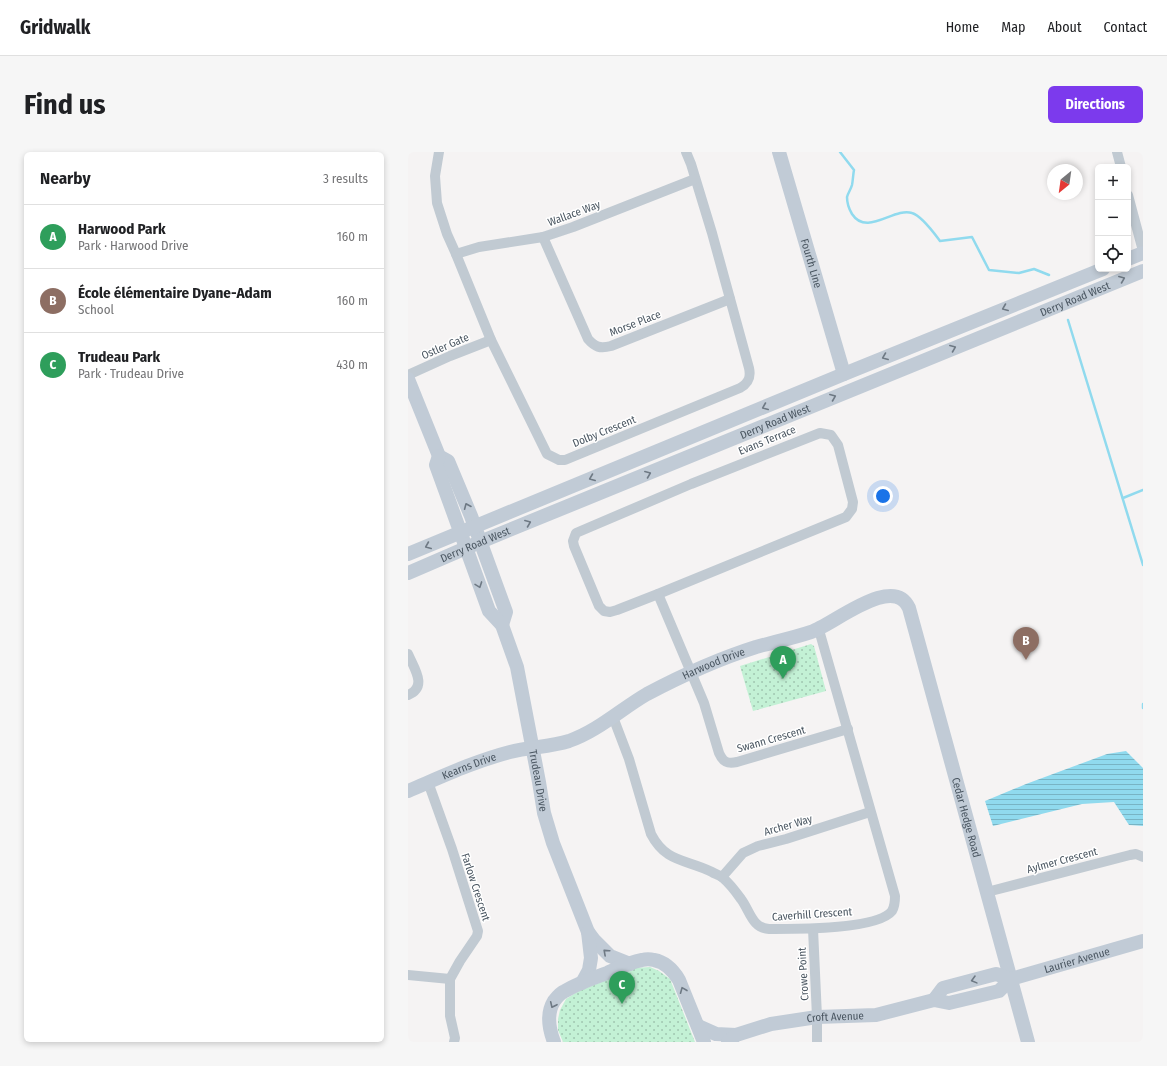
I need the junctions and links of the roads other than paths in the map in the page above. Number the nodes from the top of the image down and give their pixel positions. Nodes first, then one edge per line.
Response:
1 (439, 152) edge
2 (686, 152) edge
3 (780, 152) edge
4 (1117, 152) edge
5 (1119, 164) edge
6 (695, 179) junction
7 (1129, 200) edge
8 (543, 237) junction
9 (1143, 252) edge
10 (456, 254) junction
11 (1131, 258) edge
12 (1143, 270) edge
13 (1095, 272) edge
14 (730, 299) junction
15 (491, 340) junction
16 (844, 374) junction
17 (408, 375) edge
18 (408, 379) edge
19 (439, 456) junction
20 (475, 526) junction
21 (461, 532) junction
22 (480, 542) junction
23 (466, 549) junction
24 (408, 554) edge
25 (408, 574) edge
26 (658, 594) junction
27 (900, 597) joint
28 (502, 625) junction
29 (819, 630) junction
30 (408, 654) edge
31 (691, 673) junction
32 (408, 695) edge
33 (613, 717) junction
34 (848, 729) junction
35 (533, 748) junction
36 (428, 782) junction
37 (408, 790) edge
38 (870, 812) junction
39 (1143, 857) edge
40 (722, 877) junction
41 (987, 892) junction
42 (813, 929) junction
43 (588, 932) junction
44 (1143, 941) edge
45 (630, 964) junction
46 (408, 975) edge
47 (450, 979) junction
48 (1011, 979) junction
49 (582, 983) junction
50 (817, 1017) junction
51 (698, 1026) junction
52 (732, 1038) edge
53 (454, 1042) edge
54 (554, 1042) edge
55 (704, 1042) edge
56 (817, 1042) edge
57 (1028, 1042) edge

1 - 10 street, Dolby Crescent
2 - 6 street, Dolby Crescent
3 - 16 street, Fourth Line
4 - 5 street
6 - 8 street, Wallace Way
6 - 14 street, Dolby Crescent
7 - 9 street
8 - 10 street, Wallace Way
8 - 14 street, Morse Place
9 - 11 street
10 - 15 street, Dolby Crescent
22 -> 12 street, Derry Road West
13 -> 16 street, Derry Road West
14 - 15 street, Dolby Crescent
15 - 17 street, Ostler Gate
16 -> 20 street, Derry Road West
18 - 19 street, Trudeau Drive
20 -> 19 street, Trudeau Drive
19 - 21 street, Trudeau Drive
20 - 21 street, Derry Road West
20 - 22 street, Trudeau Drive
21 - 23 street, Trudeau Drive
21 -> 24 street, Derry Road West
22 - 23 street, Derry Road West
22 - 28 street, Trudeau Drive
23 - 25 street, Derry Road West
23 -> 28 street, Trudeau Drive
26 - 26 street, Evans Terrace
26 - 31 street
27 - 29 street, Harwood Drive
27 - 41 street, Cedar Hedge Road
28 - 35 street, Trudeau Drive
29 - 31 street, Harwood Drive
29 - 34 street, Caverhill Crescent
30 - 32 street
31 - 33 street, Harwood Drive
31 - 34 street, Swann Crescent
33 - 35 street, Harwood Drive
33 - 40 street, Caverhill Crescent
34 - 38 street, Caverhill Crescent
35 - 36 street, Kearns Drive
35 - 43 street, Trudeau Drive
36 - 37 street, Kearns Drive
36 - 47 street, Farlow Crescent
38 - 40 street, Archer Way
38 - 42 street, Caverhill Crescent
39 - 41 street, Aylmer Crescent
40 - 42 street, Caverhill Crescent
41 - 48 street, Cedar Hedge Road
42 - 50 street, Crowe Point
45 -> 43 street, Trudeau Drive
43 - 49 street, Trudeau Drive
44 - 48 street, Laurier Avenue
45 - 49 street
51 -> 45 street
46 - 47 street
47 - 53 street, Farlow Crescent
48 - 50 street, Croft Avenue
48 - 57 street, Cedar Hedge Road
49 -> 54 street
50 - 52 street, Croft Avenue
50 - 56 street, Crowe Point
51 - 52 street, Croft Avenue
51 - 55 street

